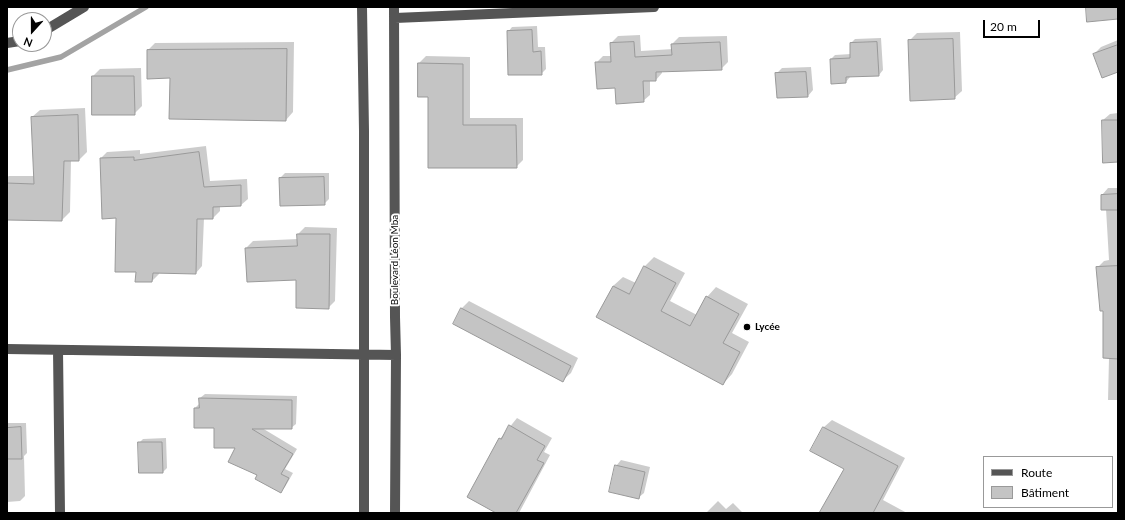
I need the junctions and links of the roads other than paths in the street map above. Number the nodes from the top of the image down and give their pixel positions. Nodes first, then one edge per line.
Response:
1 (84, 7) edge
2 (362, 7) edge
3 (394, 7) edge
4 (654, 7) edge
5 (395, 18) junction
6 (52, 26) edge
7 (7, 349) edge
8 (58, 350) junction
9 (363, 354) junction
10 (396, 355) junction
11 (60, 513) edge
12 (364, 513) edge
13 (395, 513) edge

1 - 6 street
2 - 9 street
3 - 5 street, Boulevard Léon Mba
4 - 5 street
5 - 10 street, Boulevard Léon Mba
7 - 8 street
8 - 9 street
8 - 11 street
9 - 10 street
9 - 12 street
10 - 13 street, Boulevard Léon Mba

